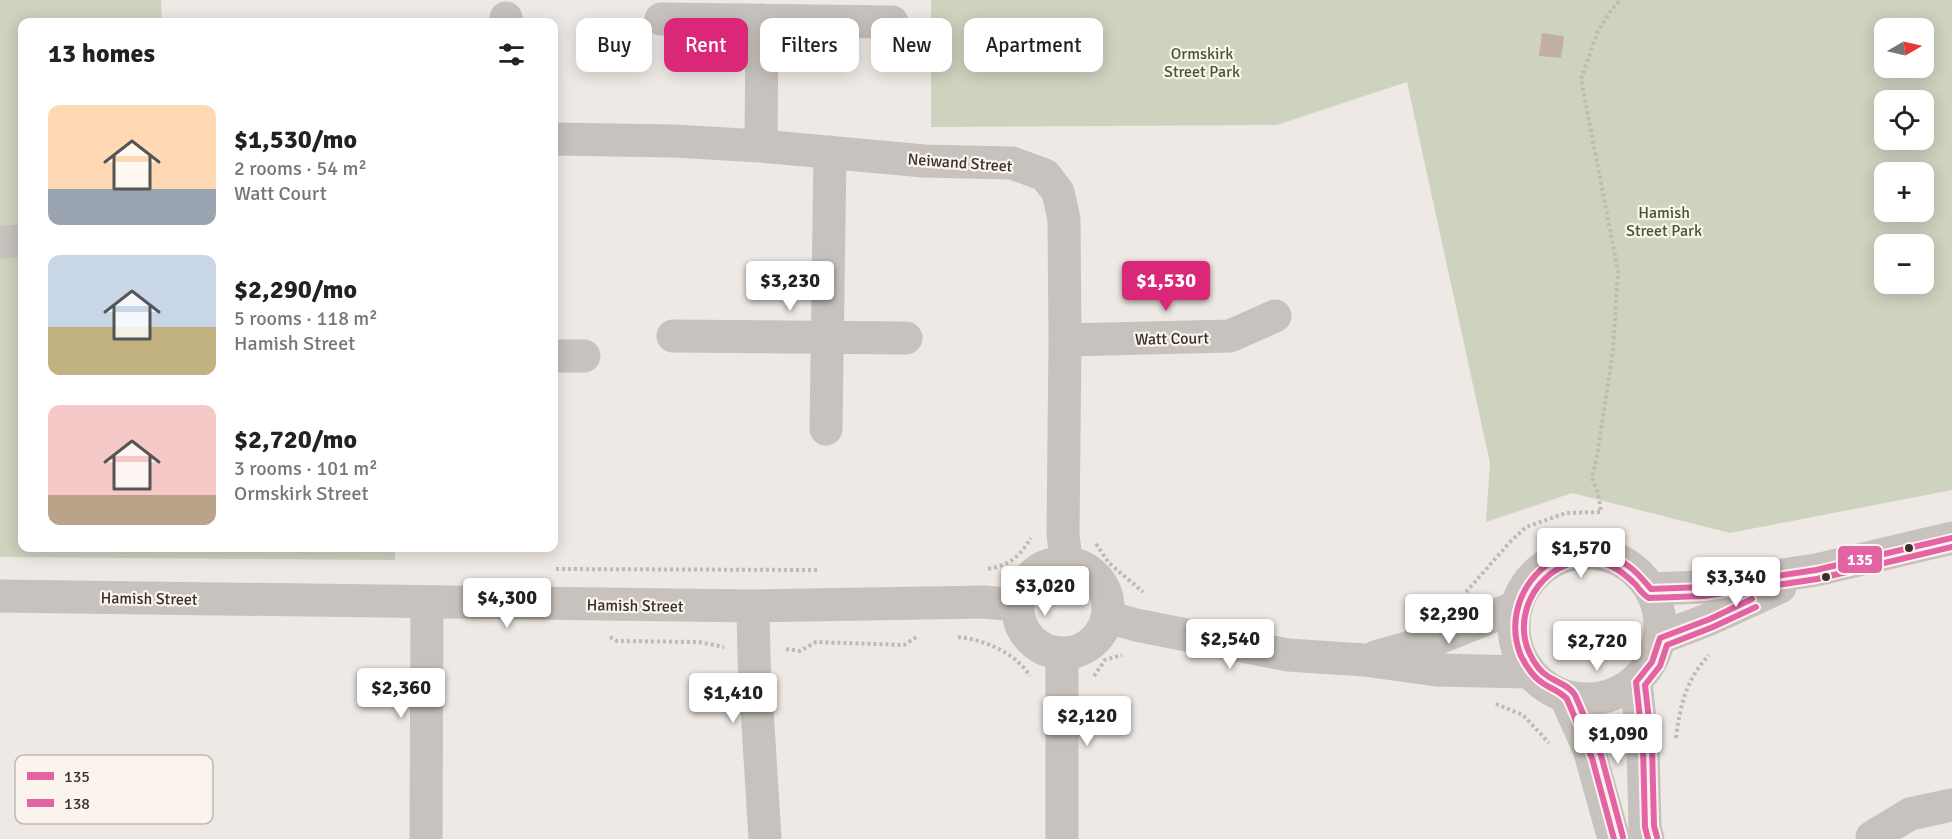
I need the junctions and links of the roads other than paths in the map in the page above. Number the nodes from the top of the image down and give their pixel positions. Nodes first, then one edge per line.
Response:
1 (661, 19) dead end
2 (760, 20) edge
3 (762, 72) edge
4 (558, 139) edge
5 (761, 146) junction
6 (830, 152) junction
7 (18, 241) edge
8 (0, 242) edge
9 (1275, 316) dead end
10 (674, 336) dead end
11 (828, 338) junction
12 (906, 338) dead end
13 (1065, 340) junction
14 (826, 429) dead end
15 (1952, 538) edge
16 (1066, 562) junction
17 (1815, 570) junction
18 (1651, 589) junction
19 (0, 596) edge
20 (427, 602) junction
21 (1017, 605) junction
22 (753, 606) junction
23 (1516, 607) junction
24 (1108, 617) junction
25 (1660, 638) junction
26 (1062, 654) junction
27 (1364, 660) junction
28 (1530, 672) junction
29 (1636, 682) junction
30 (1565, 696) junction
31 (1952, 805) edge
32 (426, 839) edge
33 (765, 839) edge
34 (1062, 839) edge
35 (1614, 839) edge
36 (1648, 839) edge
37 (1872, 839) edge

1 - 2 street
3 - 5 street
4 - 5 street, Neiwand Street
5 - 6 street, Neiwand Street
6 - 11 street
6 - 13 street, Neiwand Street
7 - 8 street
9 - 13 street, Watt Court
10 - 11 street
11 - 12 street
11 - 14 street
13 - 16 street, Neiwand Street
15 - 17 street
16 - 21 street
16 - 24 street
17 - 18 street
17 - 25 street
18 - 23 street
18 - 25 street
19 - 20 street, Hamish Street
20 - 22 street, Hamish Street
20 - 32 street
21 - 22 street, Hamish Street
21 - 26 street
22 - 33 street
23 - 27 street
23 - 28 street
24 - 26 street
24 - 27 street
25 - 29 street
26 - 34 street
27 - 28 street
28 - 30 street
29 - 30 street
29 - 36 street
30 - 35 street
31 - 37 street

